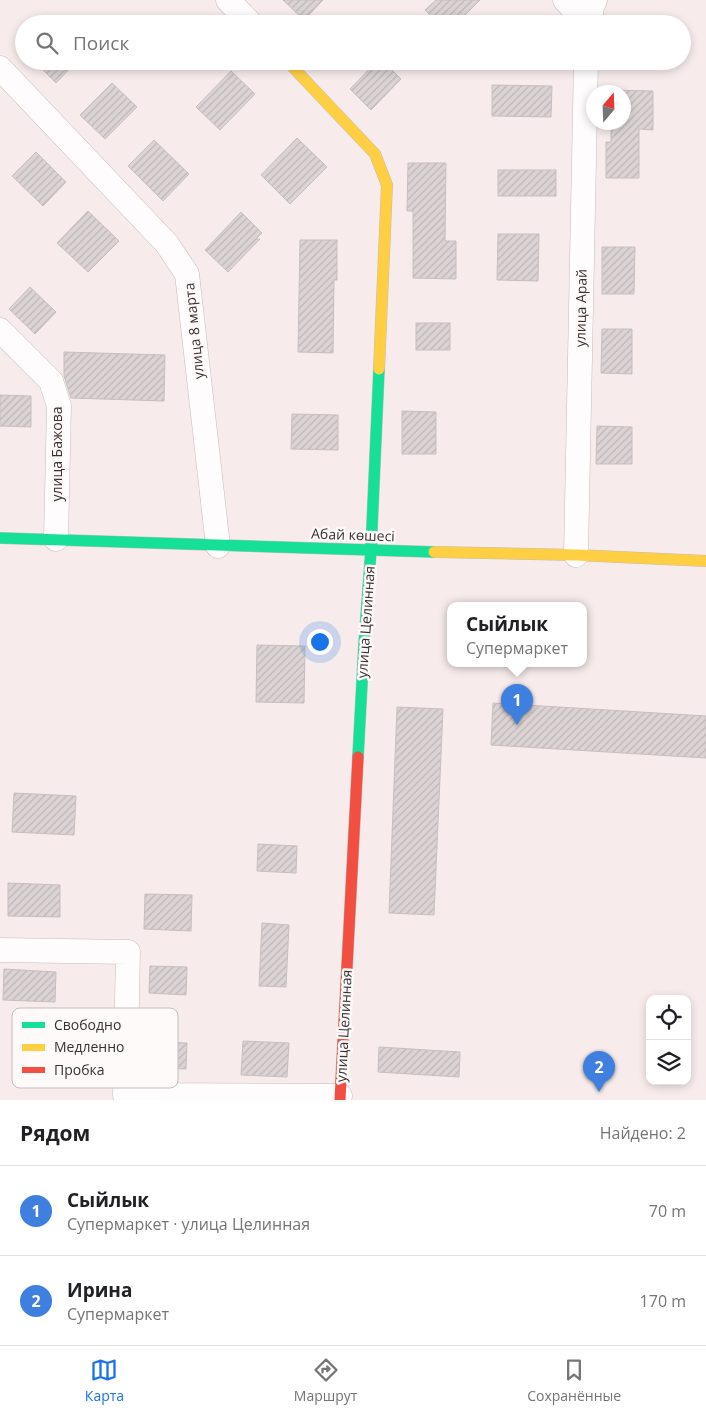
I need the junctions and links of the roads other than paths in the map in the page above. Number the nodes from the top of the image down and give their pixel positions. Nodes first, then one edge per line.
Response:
1 (228, 0) edge
2 (565, 0) edge
3 (595, 0) edge
4 (242, 15) edge
5 (579, 15) edge
6 (590, 15) edge
7 (0, 68) edge
8 (296, 70) edge
9 (586, 70) edge
10 (0, 330) edge
11 (0, 538) edge
12 (56, 540) junction
13 (218, 546) junction
14 (371, 550) junction
15 (576, 555) junction
16 (706, 561) edge
17 (0, 950) edge
18 (127, 1008) edge
19 (125, 1098) edge
20 (340, 1098) edge

1 - 4 street
2 - 5 street
3 - 6 street
7 - 13 street, улица 8 марта
8 - 14 street, улица Целинная
9 - 15 street, улица Арай
10 - 12 street, улица Бажова
11 - 12 street, Абай көшесі
12 - 13 street, Абай көшесі
13 - 14 street, Абай көшесі
14 - 15 street, Абай көшесі
14 - 20 street, улица Целинная
15 - 16 street, Абай көшесі
17 - 18 street
19 - 20 street

